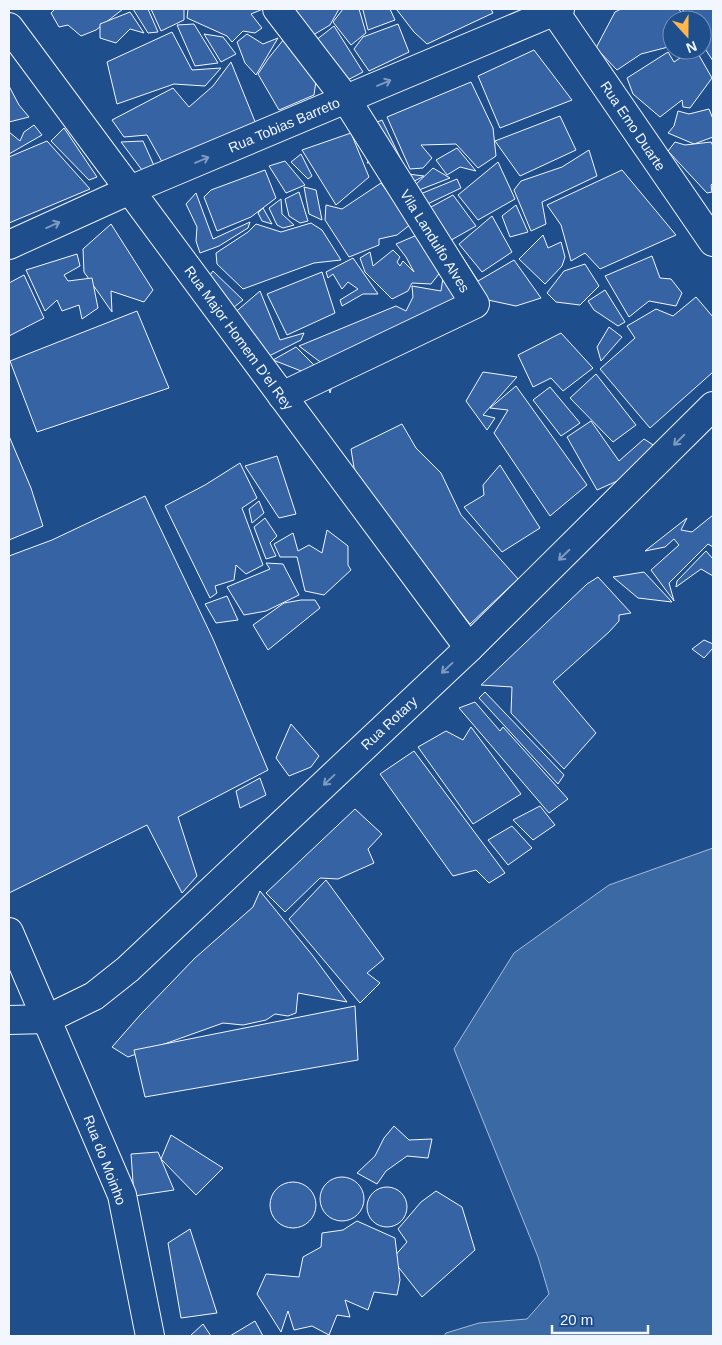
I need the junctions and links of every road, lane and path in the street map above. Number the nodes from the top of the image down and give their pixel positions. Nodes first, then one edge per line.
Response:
1 (277, 9) edge
2 (556, 10) edge
3 (9, 27) edge
4 (346, 99) junction
5 (130, 190) junction
6 (713, 242) edge
7 (9, 245) edge
8 (282, 396) junction
9 (713, 406) edge
10 (469, 648) junction
11 (9, 932) edge
12 (47, 1019) junction
13 (9, 1020) edge
14 (150, 1336) edge

1 - 4 street
4 -> 2 street, Rua Tobias Barreto
2 - 6 street, Rua Emo Duarte
3 - 5 street, Rua Major Homem D'el Rey
5 -> 4 street, Rua Tobias Barreto
4 - 8 street, Vila Landulfo Alves
7 -> 5 street, Rua Tobias Barreto
5 - 8 street, Rua Major Homem D'el Rey
8 - 10 street, Rua Major Homem D'el Rey
9 -> 10 street, Rua Rotary
10 -> 12 street, Rua Rotary
11 - 12 street, Rua do Moinho
12 - 13 street
12 - 14 street, Rua do Moinho

